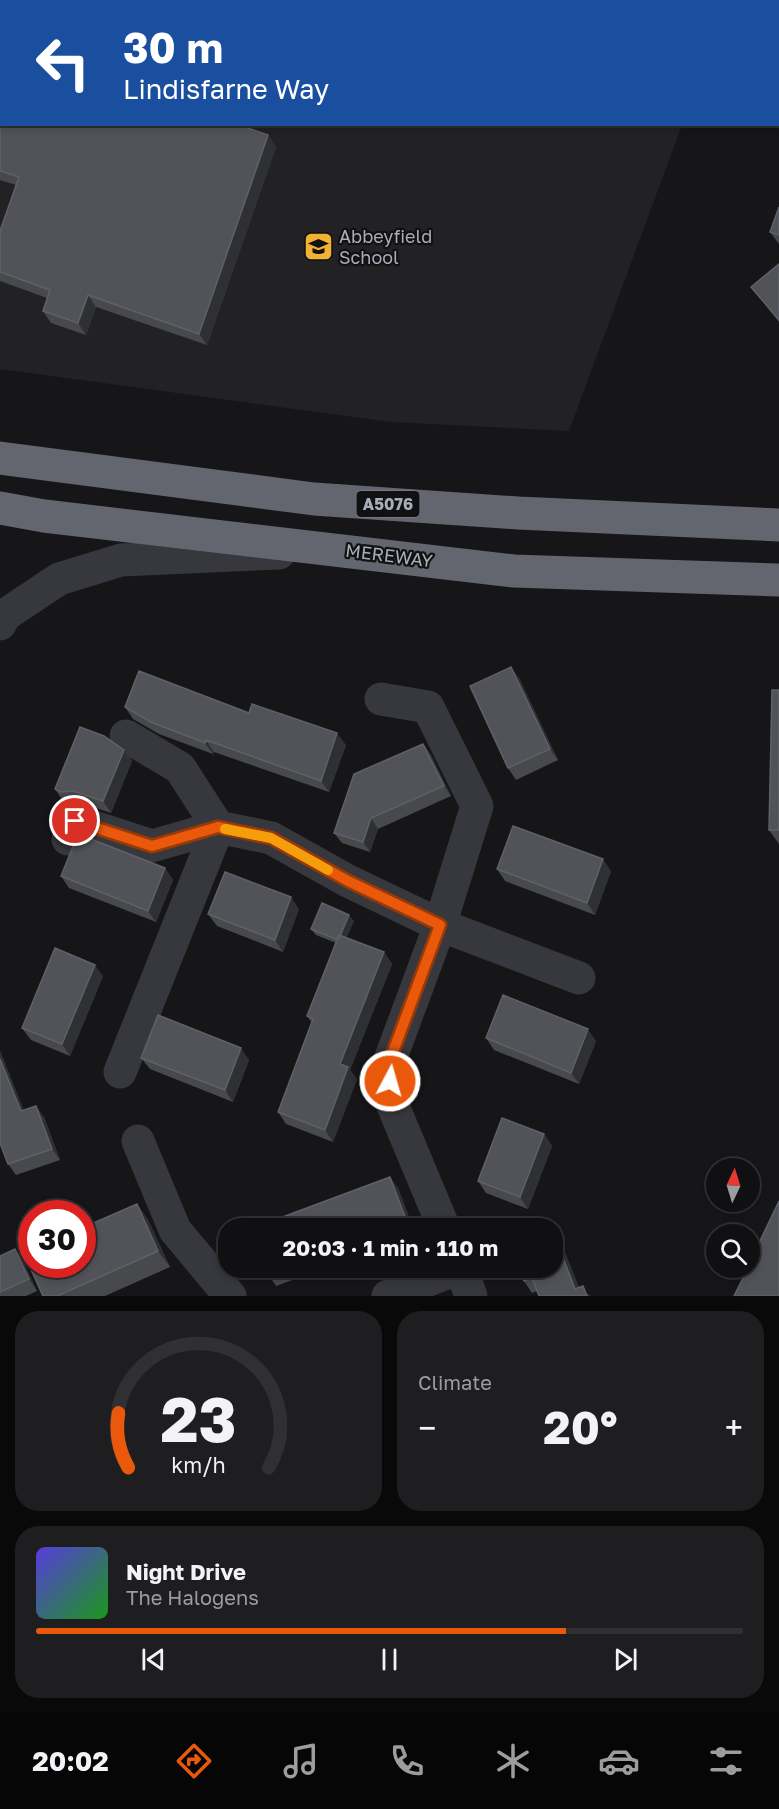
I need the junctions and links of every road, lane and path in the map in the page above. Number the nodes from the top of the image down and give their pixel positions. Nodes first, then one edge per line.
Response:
1 (0, 458) edge
2 (0, 508) edge
3 (779, 525) edge
4 (346, 550) junction
5 (779, 580) edge
6 (2, 613) edge
7 (381, 699) dead end
8 (126, 736) dead end
9 (218, 827) junction
10 (68, 838) dead end
11 (440, 925) junction
12 (579, 978) dead end
13 (120, 1072) dead end
14 (138, 1141) dead end
15 (440, 1218) edge
16 (434, 1278) edge
17 (464, 1278) edge
18 (230, 1296) edge
19 (388, 1296) edge
20 (471, 1296) edge

1 - 3 highway, A5076
2 - 4 highway, MEREWAY
4 - 5 highway, MEREWAY
4 - 6 street
7 - 11 street
8 - 9 street
9 - 10 street
9 - 11 street
9 - 13 street
11 - 12 street
11 - 15 street
14 - 18 street
16 - 19 street
17 - 20 street

